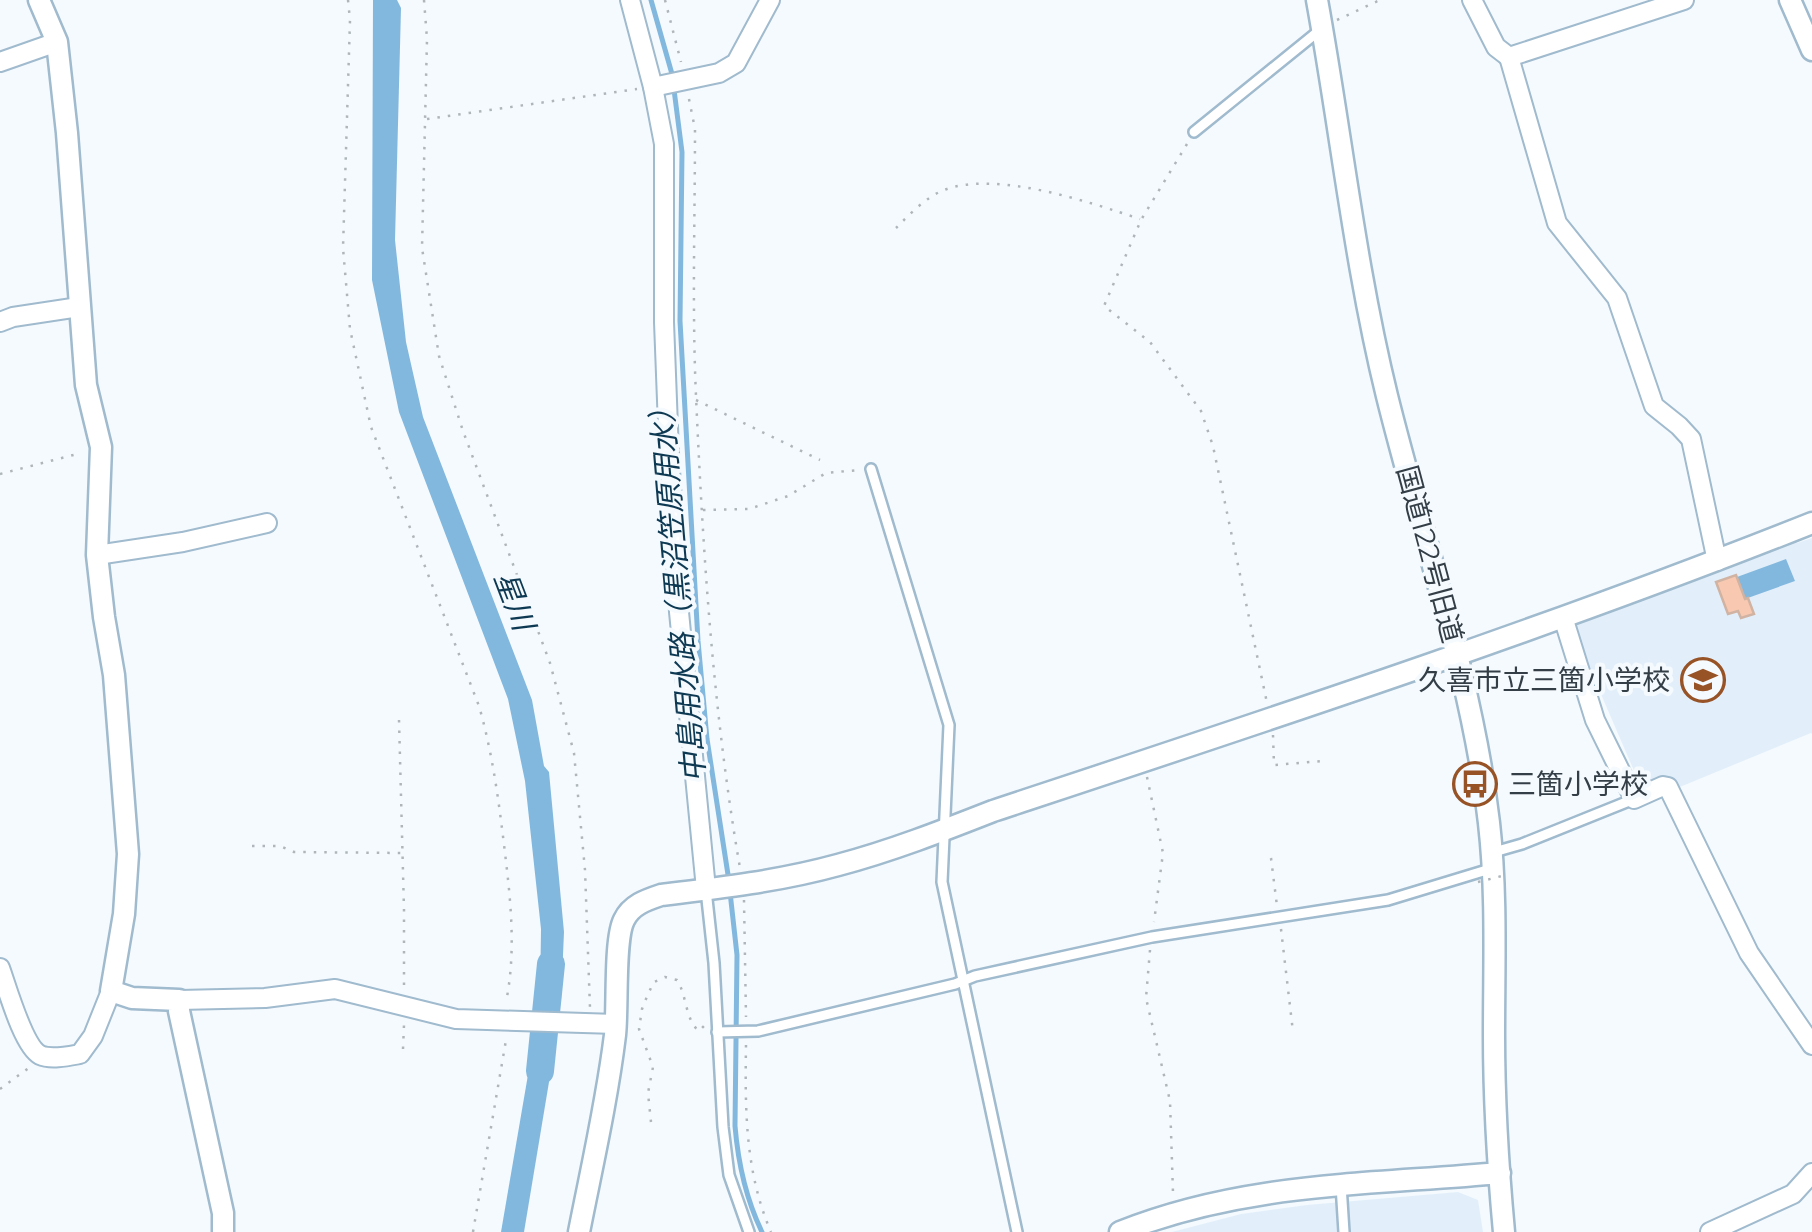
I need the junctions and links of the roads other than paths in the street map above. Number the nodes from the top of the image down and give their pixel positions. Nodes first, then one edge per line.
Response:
1 (39, 0) edge
2 (630, 0) edge
3 (770, 0) edge
4 (1318, 0) edge
5 (1472, 0) edge
6 (1684, 0) edge
7 (1790, 0) edge
8 (1322, 28) junction
9 (57, 42) junction
10 (1812, 50) edge
11 (1509, 57) junction
12 (0, 62) edge
13 (659, 86) junction
14 (1194, 132) road end
15 (79, 307) junction
16 (0, 322) edge
17 (871, 469) road end
18 (268, 522) dead end
19 (1812, 523) edge
20 (97, 555) junction
21 (1717, 561) junction
22 (1563, 617) junction
23 (1457, 654) junction
24 (1634, 799) junction
25 (942, 830) junction
26 (1492, 870) junction
27 (730, 886) junction
28 (0, 968) edge
29 (962, 980) junction
30 (111, 992) junction
31 (179, 1000) junction
32 (616, 1024) junction
33 (722, 1032) junction
34 (1812, 1044) edge
35 (1500, 1173) junction
36 (1812, 1173) edge
37 (1341, 1185) junction
38 (223, 1232) edge
39 (579, 1232) edge
40 (749, 1232) edge
41 (1017, 1232) edge
42 (1120, 1232) edge
43 (1344, 1232) edge
44 (1504, 1232) edge
45 (1710, 1232) edge

1 - 9 street
2 - 13 street
3 - 13 street
4 - 8 street, 国道122号旧道
5 - 11 street
6 - 11 street
7 - 10 street
8 - 14 lane
8 - 23 street, 国道122号旧道
9 - 12 street
9 - 15 street
11 - 21 street
13 - 27 street
15 - 16 street
15 - 20 street
17 - 25 lane
18 - 20 street
19 - 21 street
20 - 30 street
21 - 22 street
22 - 23 street
22 - 24 street
23 - 25 street
23 - 26 street, 国道122号旧道
24 - 26 lane
24 - 34 street
25 - 27 street
25 - 29 lane
26 - 29 lane
26 - 35 street, 国道122号旧道
27 - 32 street
27 - 33 lane
28 - 30 street
29 - 33 lane
29 - 41 lane
30 - 31 street
31 - 32 street
31 - 38 street
32 - 39 street
33 - 40 lane
35 - 37 street
35 - 44 street, 国道122号旧道
36 - 45 street
37 - 42 street
37 - 43 lane

